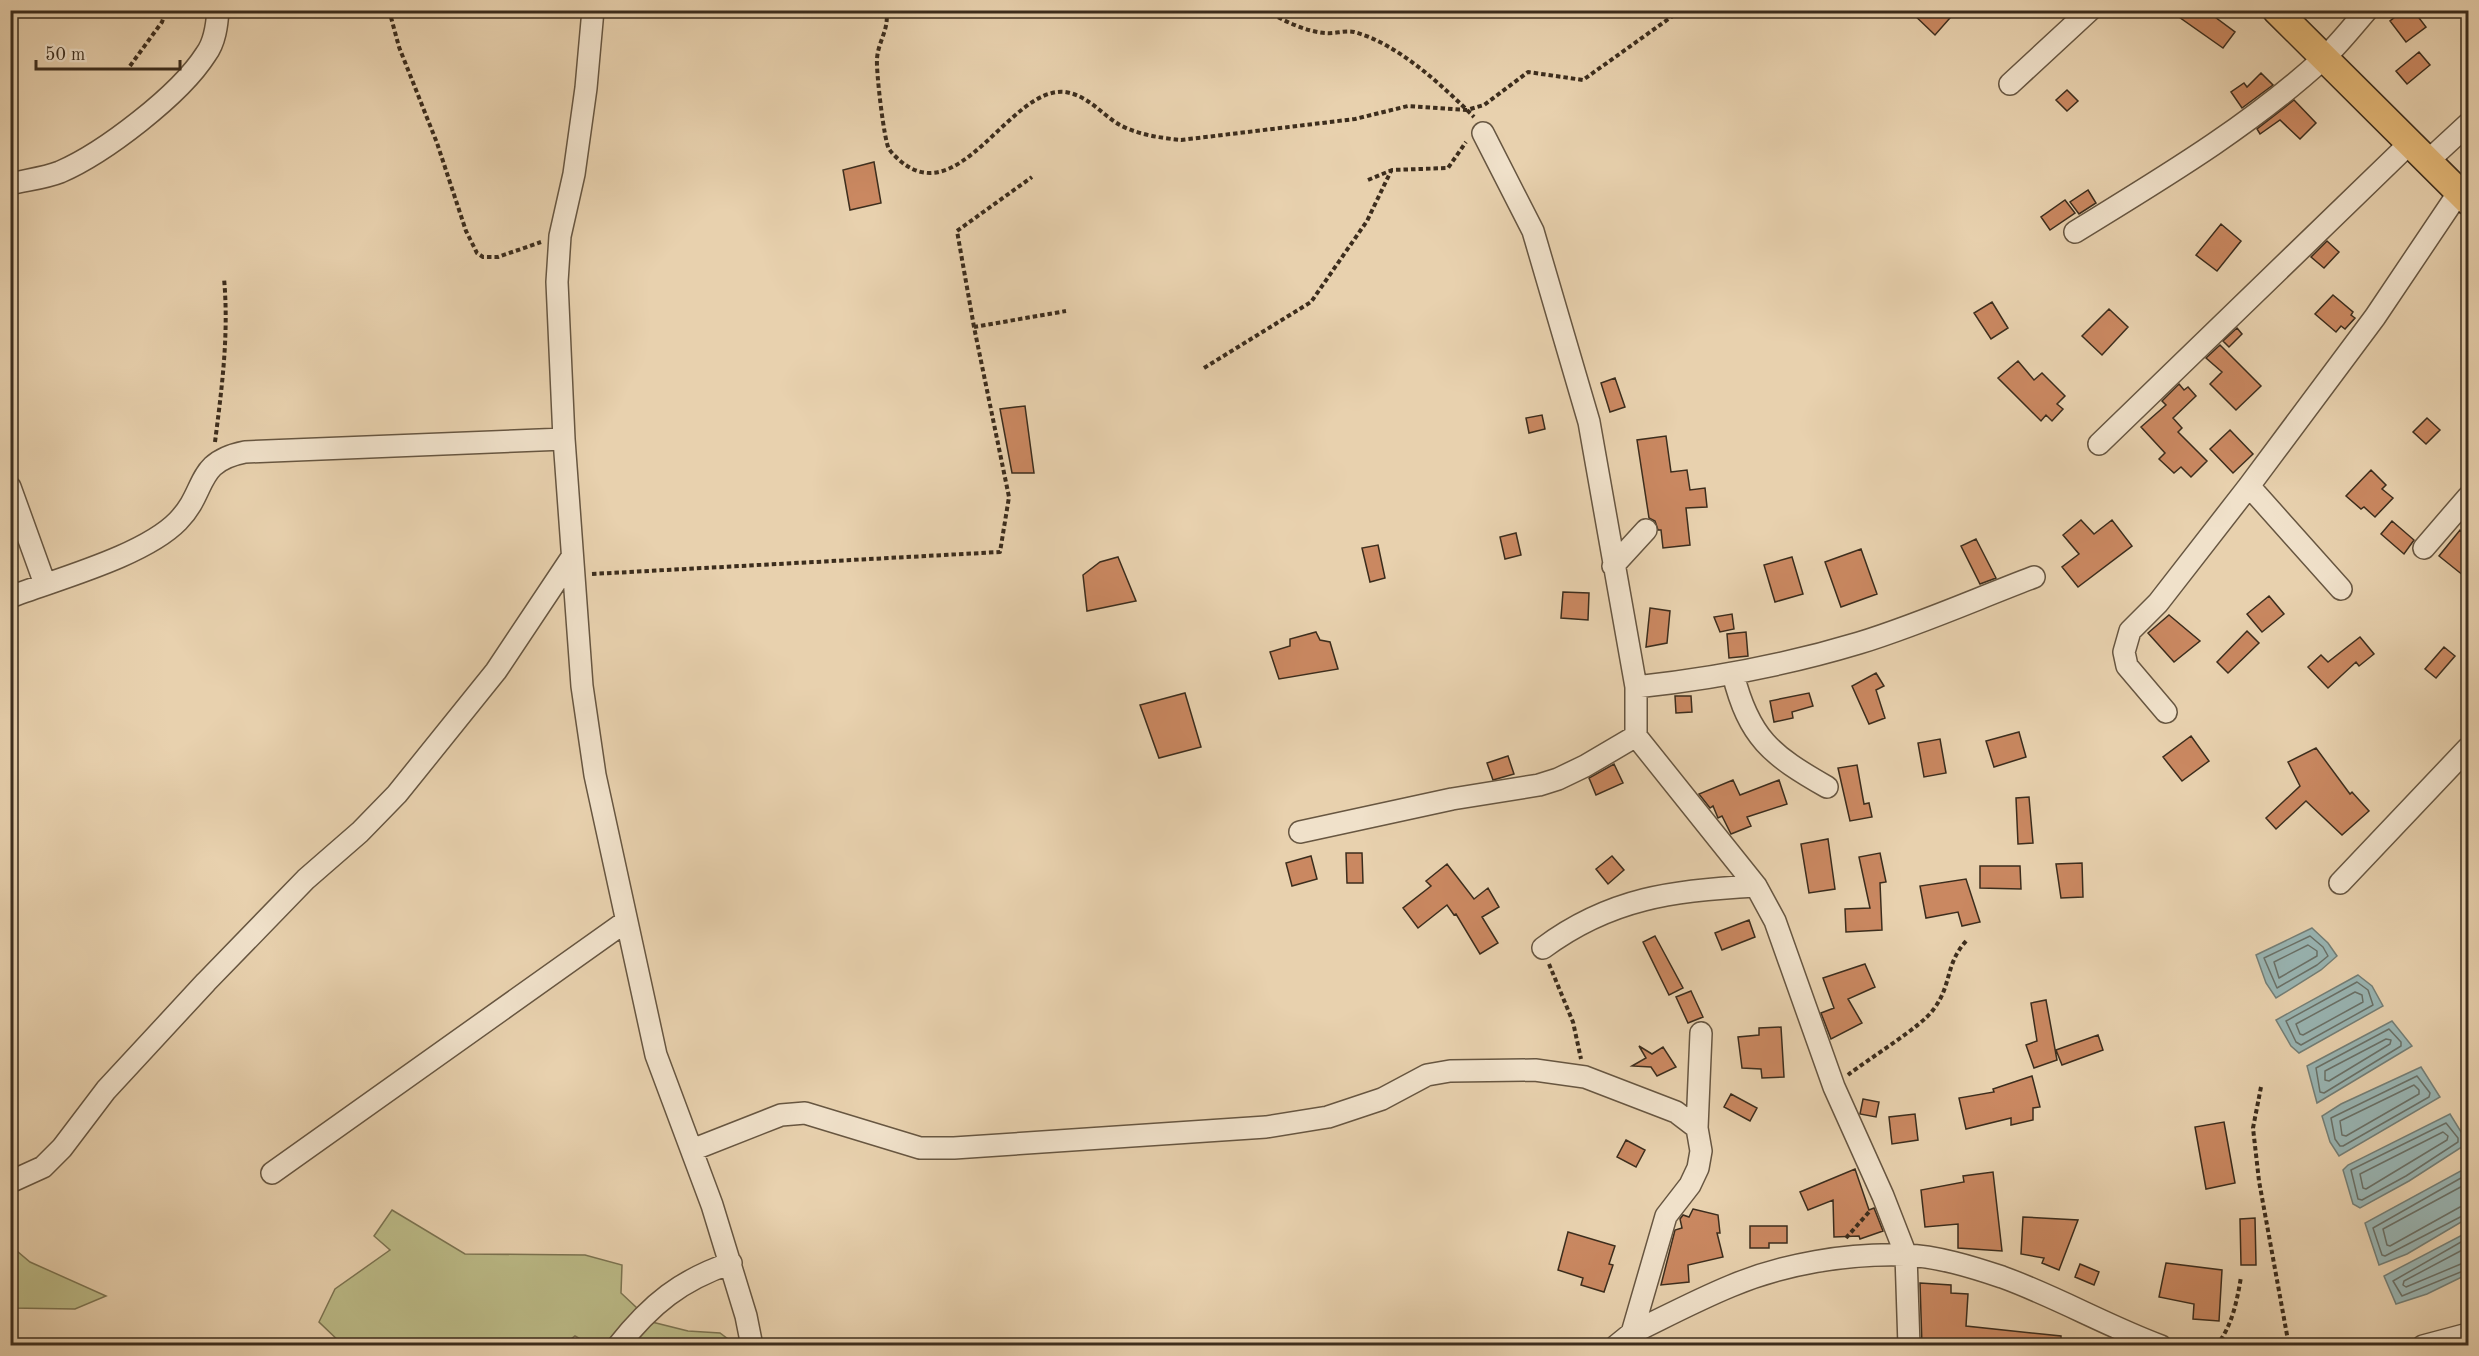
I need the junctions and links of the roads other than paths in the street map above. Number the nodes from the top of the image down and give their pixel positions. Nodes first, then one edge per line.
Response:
1 (218, 10) edge
2 (2090, 10) edge
3 (2276, 10) edge
4 (2367, 10) edge
5 (596, 11) edge
6 (2324, 57) junction
7 (2010, 84) dead end
8 (2469, 124) edge
9 (1483, 133) road end
10 (2420, 151) junction
11 (10, 184) edge
12 (2464, 196) edge
13 (2075, 232) dead end
14 (564, 439) junction
15 (2099, 444) dead end
16 (2249, 486) junction
17 (10, 487) edge
18 (2469, 497) edge
19 (1646, 531) dead end
20 (2424, 548) dead end
21 (573, 566) junction
22 (1613, 566) junction
23 (2034, 577) dead end
24 (45, 584) junction
25 (2341, 590) dead end
26 (10, 597) edge
27 (1732, 674) junction
28 (1636, 687) junction
29 (2166, 712) dead end
30 (1636, 736) junction
31 (2469, 748) edge
32 (1827, 787) dead end
33 (1300, 832) dead end
34 (2340, 883) dead end
35 (1756, 886) junction
36 (625, 922) junction
37 (1543, 948) road end
38 (1701, 1033) dead end
39 (1696, 1128) junction
40 (692, 1150) junction
41 (272, 1173) dead end
42 (10, 1182) edge
43 (1906, 1255) junction
44 (731, 1263) junction
45 (2469, 1334) edge
46 (1624, 1339) edge
47 (618, 1346) edge
48 (752, 1346) edge
49 (1909, 1346) edge
50 (2161, 1346) edge
51 (2423, 1346) edge

1 - 11 street
2 - 7 street
3 - 6 main road
4 - 6 street
5 - 14 street
6 - 10 main road
6 - 13 street
8 - 10 street
9 - 22 street
10 - 12 main road
10 - 15 street
12 - 16 street
14 - 21 street
14 - 24 street
16 - 25 street
16 - 29 street
17 - 24 street
18 - 20 street
19 - 22 street
21 - 36 street
21 - 42 street
22 - 28 street
23 - 27 street
24 - 26 street
27 - 28 street
27 - 32 street
28 - 30 street
30 - 33 street
30 - 35 street
31 - 34 street
35 - 37 street
35 - 43 street
36 - 40 street
36 - 41 street
38 - 39 street
39 - 40 street
39 - 46 street
40 - 44 street
43 - 46 street
43 - 49 street
43 - 50 street
44 - 47 street
44 - 48 street
45 - 51 street

